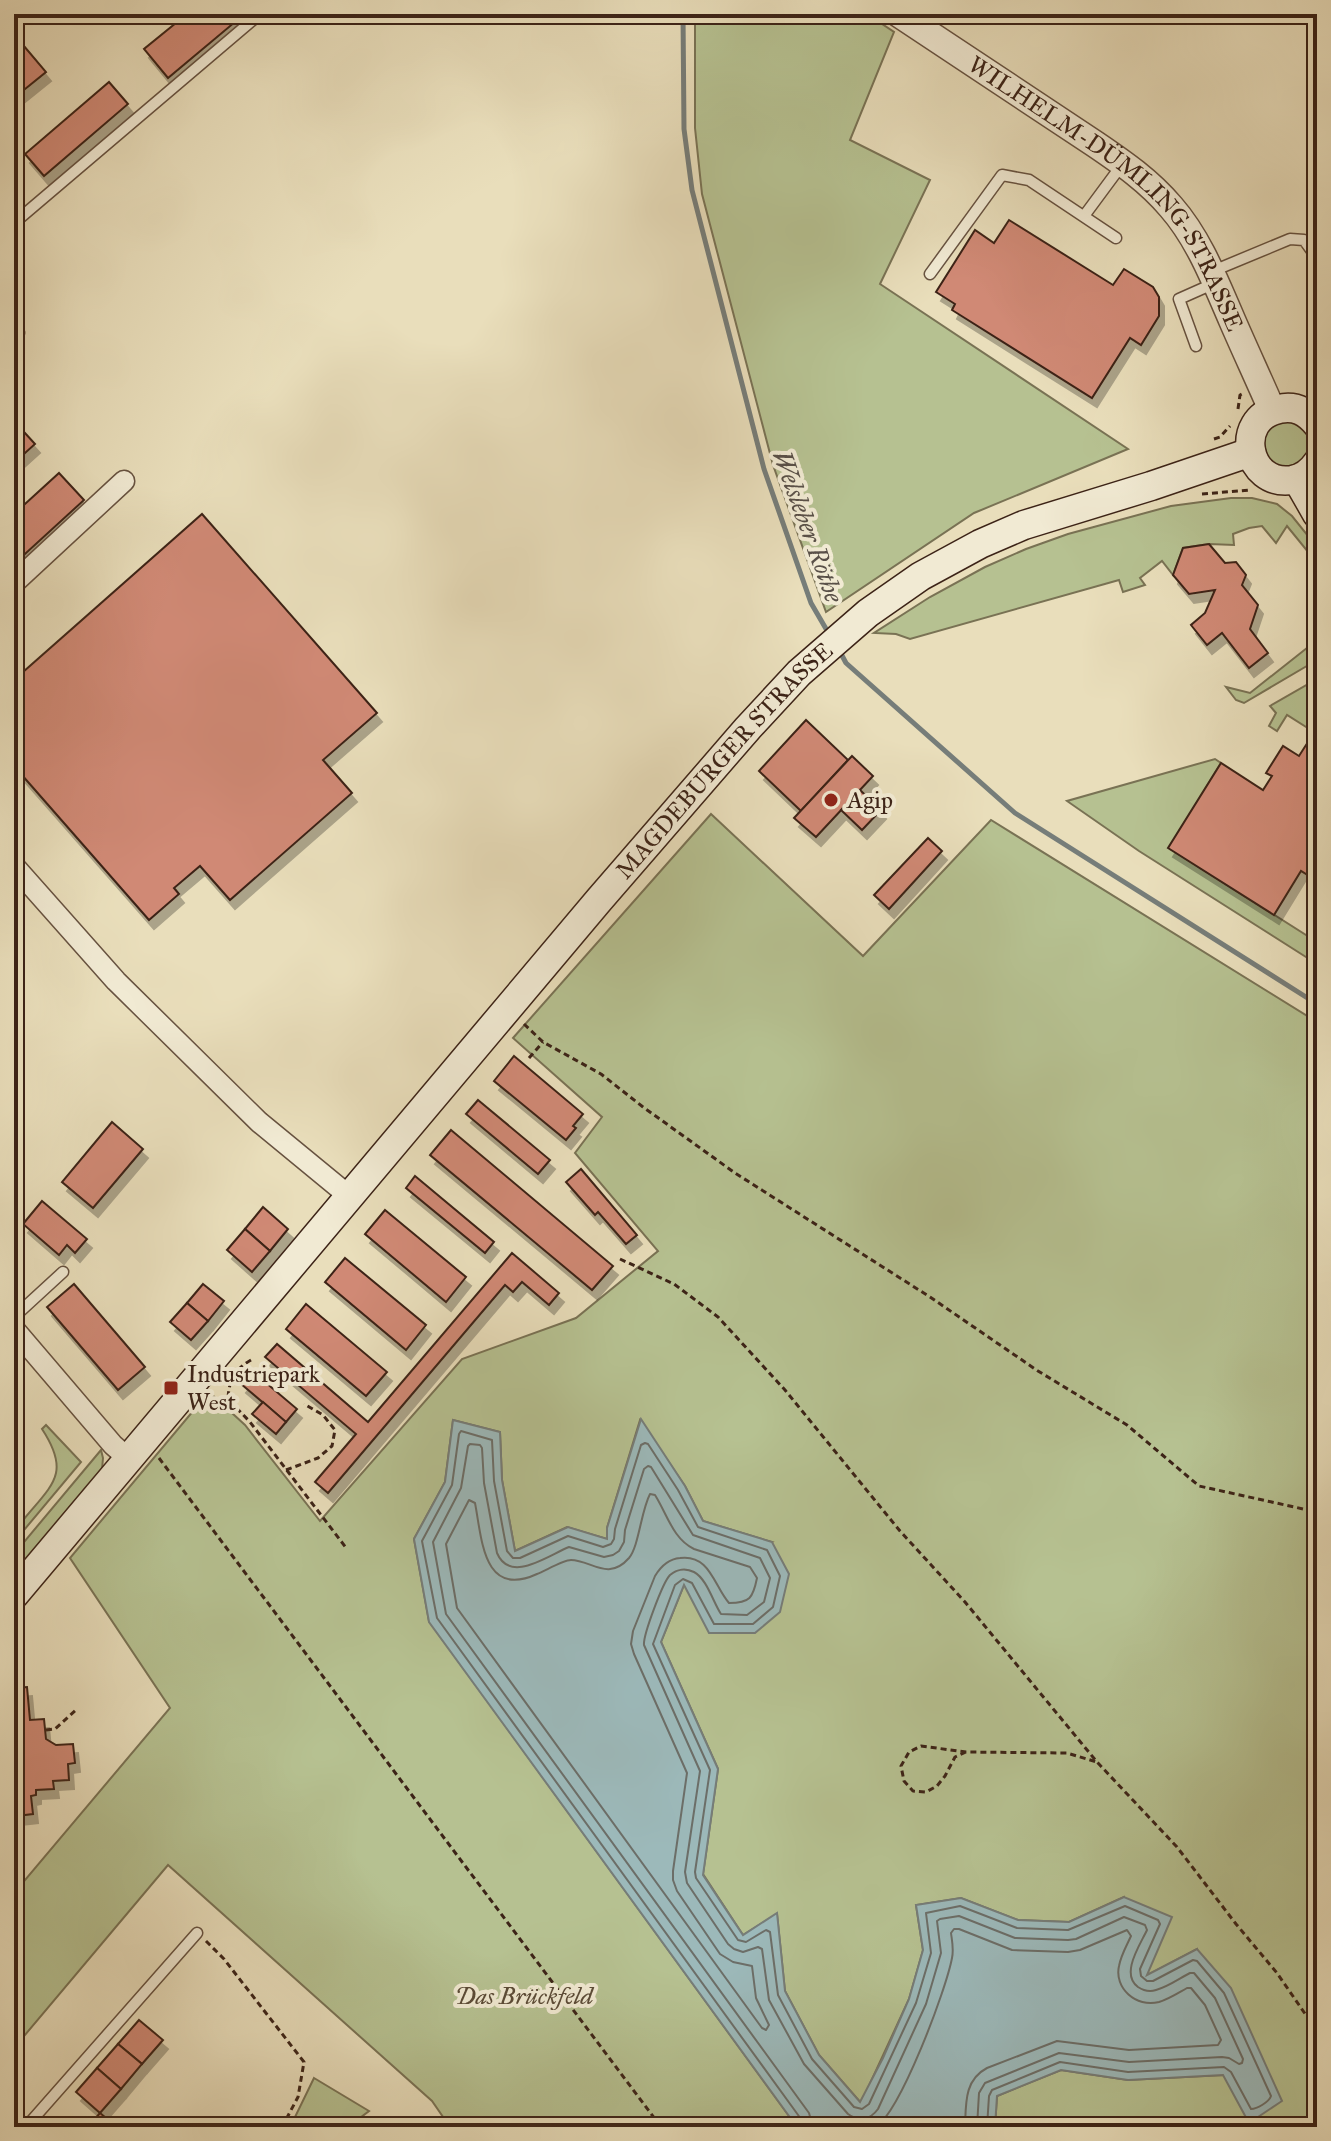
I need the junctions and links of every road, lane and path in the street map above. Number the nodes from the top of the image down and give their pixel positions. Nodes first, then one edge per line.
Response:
1 (899, 14) edge
2 (255, 16) edge
3 (1124, 163) junction
4 (1084, 216) junction
5 (14, 223) edge
6 (1116, 238) dead end
7 (1317, 258) edge
8 (930, 274) dead end
9 (1214, 277) junction
10 (1196, 346) dead end
11 (1272, 410) junction
12 (1317, 424) edge
13 (1251, 452) junction
14 (1307, 471) edge
15 (124, 481) dead end
16 (1251, 490) dead end
17 (1197, 495) dead end
18 (1317, 514) edge
19 (14, 583) edge
20 (14, 866) edge
21 (507, 1009) junction
22 (543, 1042) junction
23 (529, 1058) dead end
24 (349, 1196) junction
25 (620, 1259) dead end
26 (63, 1272) dead end
27 (14, 1317) edge
28 (14, 1329) edge
29 (251, 1360) dead end
30 (304, 1404) dead end
31 (136, 1450) junction
32 (286, 1470) junction
33 (1317, 1512) edge
34 (347, 1549) dead end
35 (14, 1595) edge
36 (77, 1709) dead end
37 (46, 1730) dead end
38 (966, 1752) junction
39 (1097, 1762) junction
40 (197, 1933) joint
41 (1317, 2037) edge
42 (26, 2127) edge
43 (282, 2127) edge
44 (661, 2127) edge

1 - 3 street, WILHELM-DÜMLING-STRASSE
2 - 5 lane
3 - 4 lane
3 - 9 street, WILHELM-DÜMLING-STRASSE
4 - 6 lane
4 - 8 lane
7 - 9 lane
9 - 10 lane
9 - 11 street, WILHELM-DÜMLING-STRASSE
11 - 12 main road
11 - 13 main road
13 - 14 main road
13 - 21 main road, MAGDEBURGER STRASSE
14 - 18 main road
15 - 19 street
16 - 17 path
20 - 24 street
21 - 22 path
21 - 24 main road, MAGDEBURGER STRASSE
22 - 23 path
22 - 33 path
24 - 31 main road, MAGDEBURGER STRASSE
25 - 39 path
26 - 27 lane
28 - 31 street
29 - 32 path
30 - 32 path
31 - 35 main road, MAGDEBURGER STRASSE
31 - 44 path
32 - 34 path
36 - 37 path
38 - 38 path
38 - 39 path
39 - 41 path
40 - 42 lane
40 - 43 path

